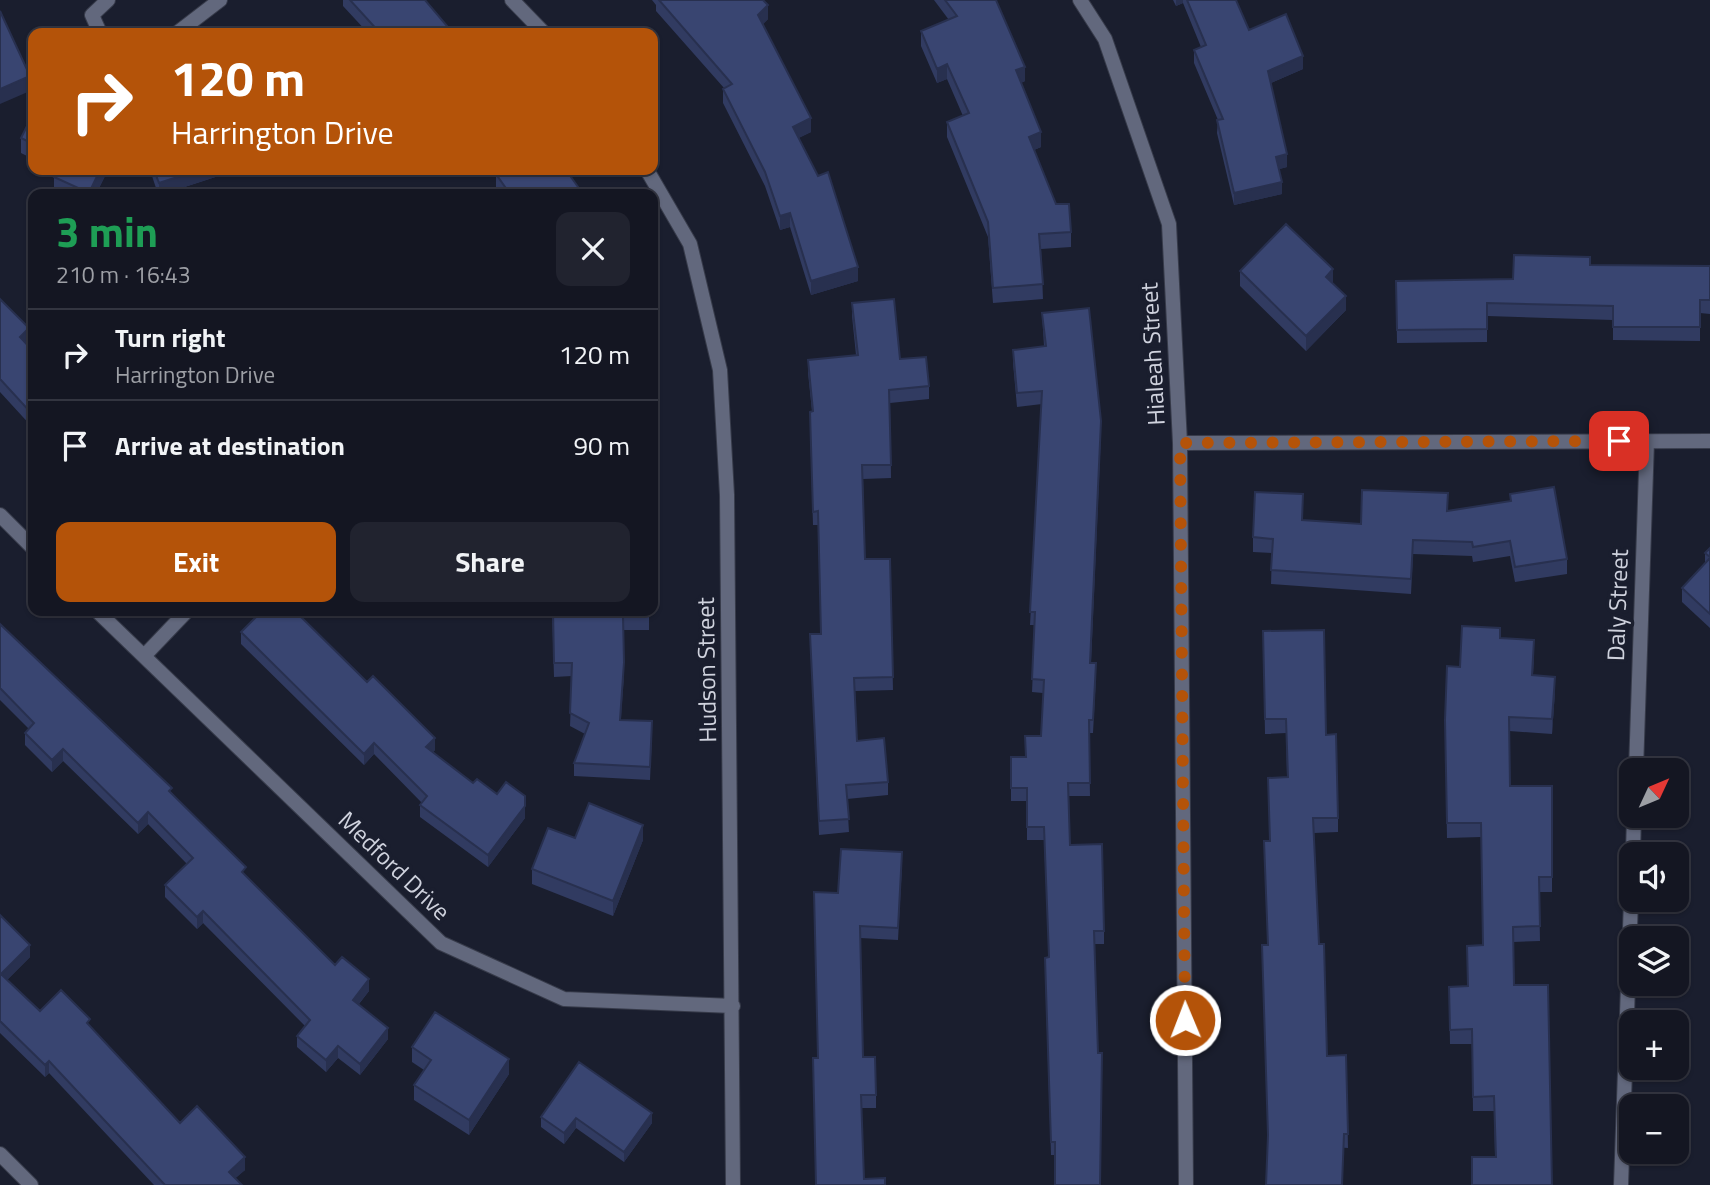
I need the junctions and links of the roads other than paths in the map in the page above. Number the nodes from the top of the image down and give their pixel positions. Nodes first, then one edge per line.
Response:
1 (108, 0) edge
2 (220, 0) edge
3 (512, 0) edge
4 (1080, 0) edge
5 (98, 28) edge
6 (184, 28) edge
7 (539, 28) edge
8 (650, 175) edge
9 (1647, 441) junction
10 (1710, 441) edge
11 (1180, 443) junction
12 (0, 515) edge
13 (28, 543) edge
14 (102, 616) edge
15 (182, 616) edge
16 (145, 655) junction
17 (1636, 758) edge
18 (1631, 912) edge
19 (733, 1006) junction
20 (0, 1154) edge
21 (31, 1185) edge
22 (733, 1185) edge
23 (1186, 1185) edge
24 (1621, 1185) edge

1 - 5 street
2 - 6 street
3 - 7 street
4 - 11 street, Hialeah Street
8 - 19 street, Hudson Street
9 - 10 street
9 - 11 street
9 - 17 street, Daly Street
11 - 23 street, Hialeah Street
12 - 13 street
14 - 16 street, Medford Drive
15 - 16 street
16 - 19 street, Medford Drive
18 - 24 street
19 - 22 street, Hudson Street
20 - 21 street

